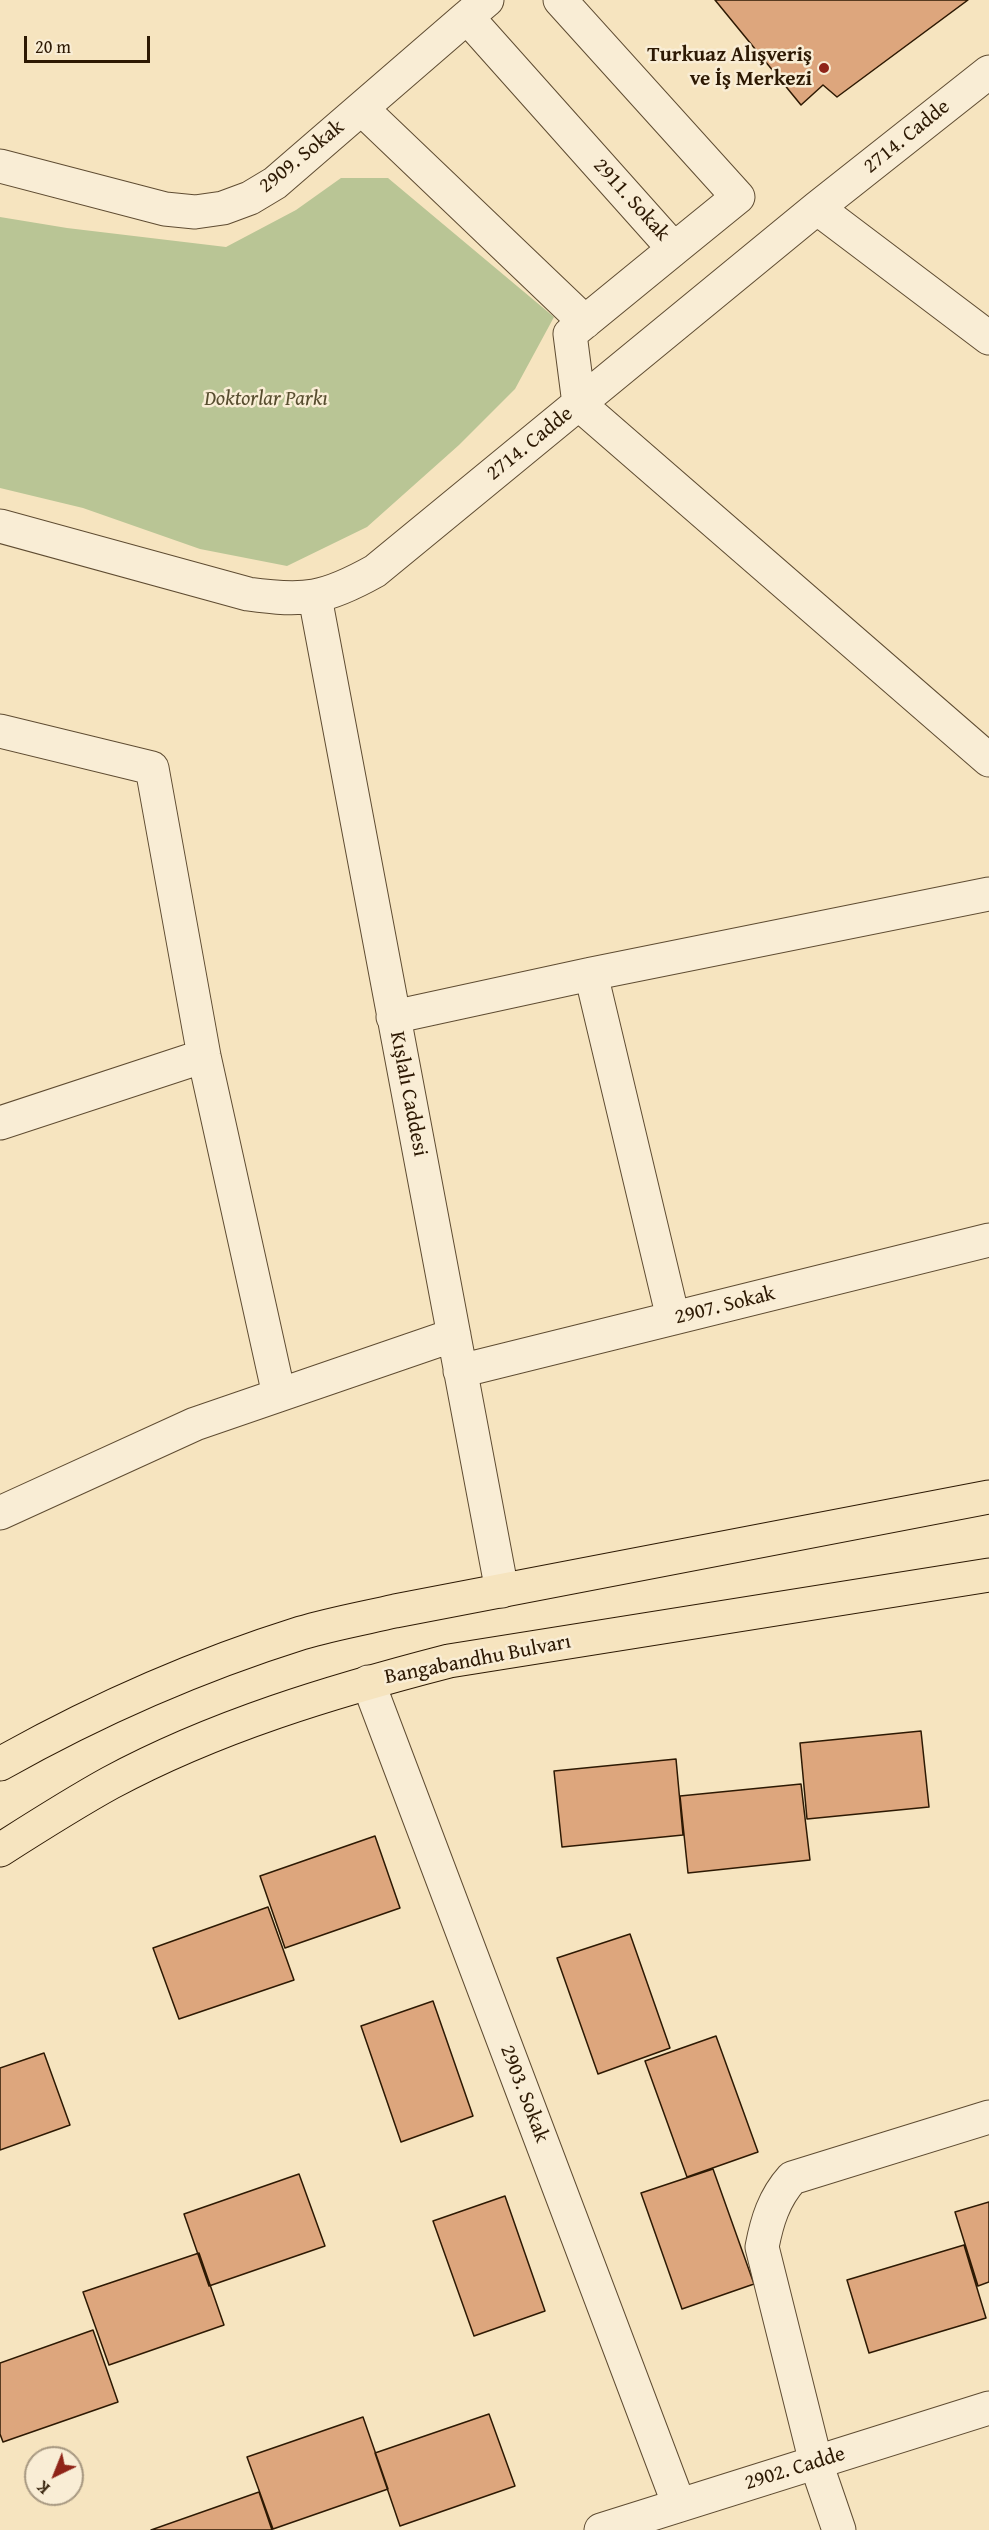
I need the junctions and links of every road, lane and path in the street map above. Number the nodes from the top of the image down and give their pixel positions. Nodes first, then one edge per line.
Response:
1 (560, 0) edge
2 (477, 8) edge
3 (989, 72) edge
4 (362, 109) junction
5 (0, 166) edge
6 (818, 208) junction
7 (674, 249) junction
8 (585, 322) junction
9 (989, 338) edge
10 (579, 404) junction
11 (0, 526) edge
12 (315, 597) junction
13 (0, 731) edge
14 (989, 760) edge
15 (989, 894) edge
16 (591, 974) junction
17 (393, 1017) junction
18 (204, 1056) junction
19 (0, 1123) edge
20 (989, 1240) edge
21 (673, 1318) junction
22 (454, 1335) junction
23 (460, 1371) junction
24 (279, 1395) junction
25 (989, 1497) edge
26 (0, 1513) edge
27 (989, 1575) edge
28 (502, 1591) junction
29 (368, 1682) junction
30 (0, 1764) edge
31 (0, 1850) edge
32 (989, 2117) edge
33 (989, 2408) edge
34 (816, 2463) junction
35 (679, 2505) junction
36 (602, 2530) edge
37 (839, 2530) edge

1 - 7 street
2 - 4 street, 2909. Sokak
2 - 7 street, 2911. Sokak
3 - 6 street, 2714. Cadde
4 - 5 street, 2909. Sokak
4 - 8 street
6 - 9 street
6 - 10 street, 2714. Cadde
7 - 8 street, 2911. Sokak
8 - 10 street, 2911. Sokak
10 - 12 street, 2714. Cadde
10 - 14 street
11 - 12 street, 2714. Cadde
12 - 17 street, Kışlalı Caddesi
13 - 18 street
15 - 16 street
16 - 17 street
16 - 21 street
17 - 22 street, Kışlalı Caddesi
18 - 19 street
18 - 24 street
20 - 21 street, 2907. Sokak
21 - 23 street, 2907. Sokak
22 - 23 street, Kışlalı Caddesi
22 - 24 street
23 - 28 street, Kışlalı Caddesi
24 - 26 street
25 - 28 main road
27 - 29 main road, Bangabandhu Bulvarı
28 - 30 main road
29 - 31 main road, Bangabandhu Bulvarı
29 - 35 street, 2903. Sokak
32 - 34 street
33 - 34 street, 2902. Cadde
34 - 35 street, 2902. Cadde
34 - 37 street
35 - 36 street, 2902. Cadde

